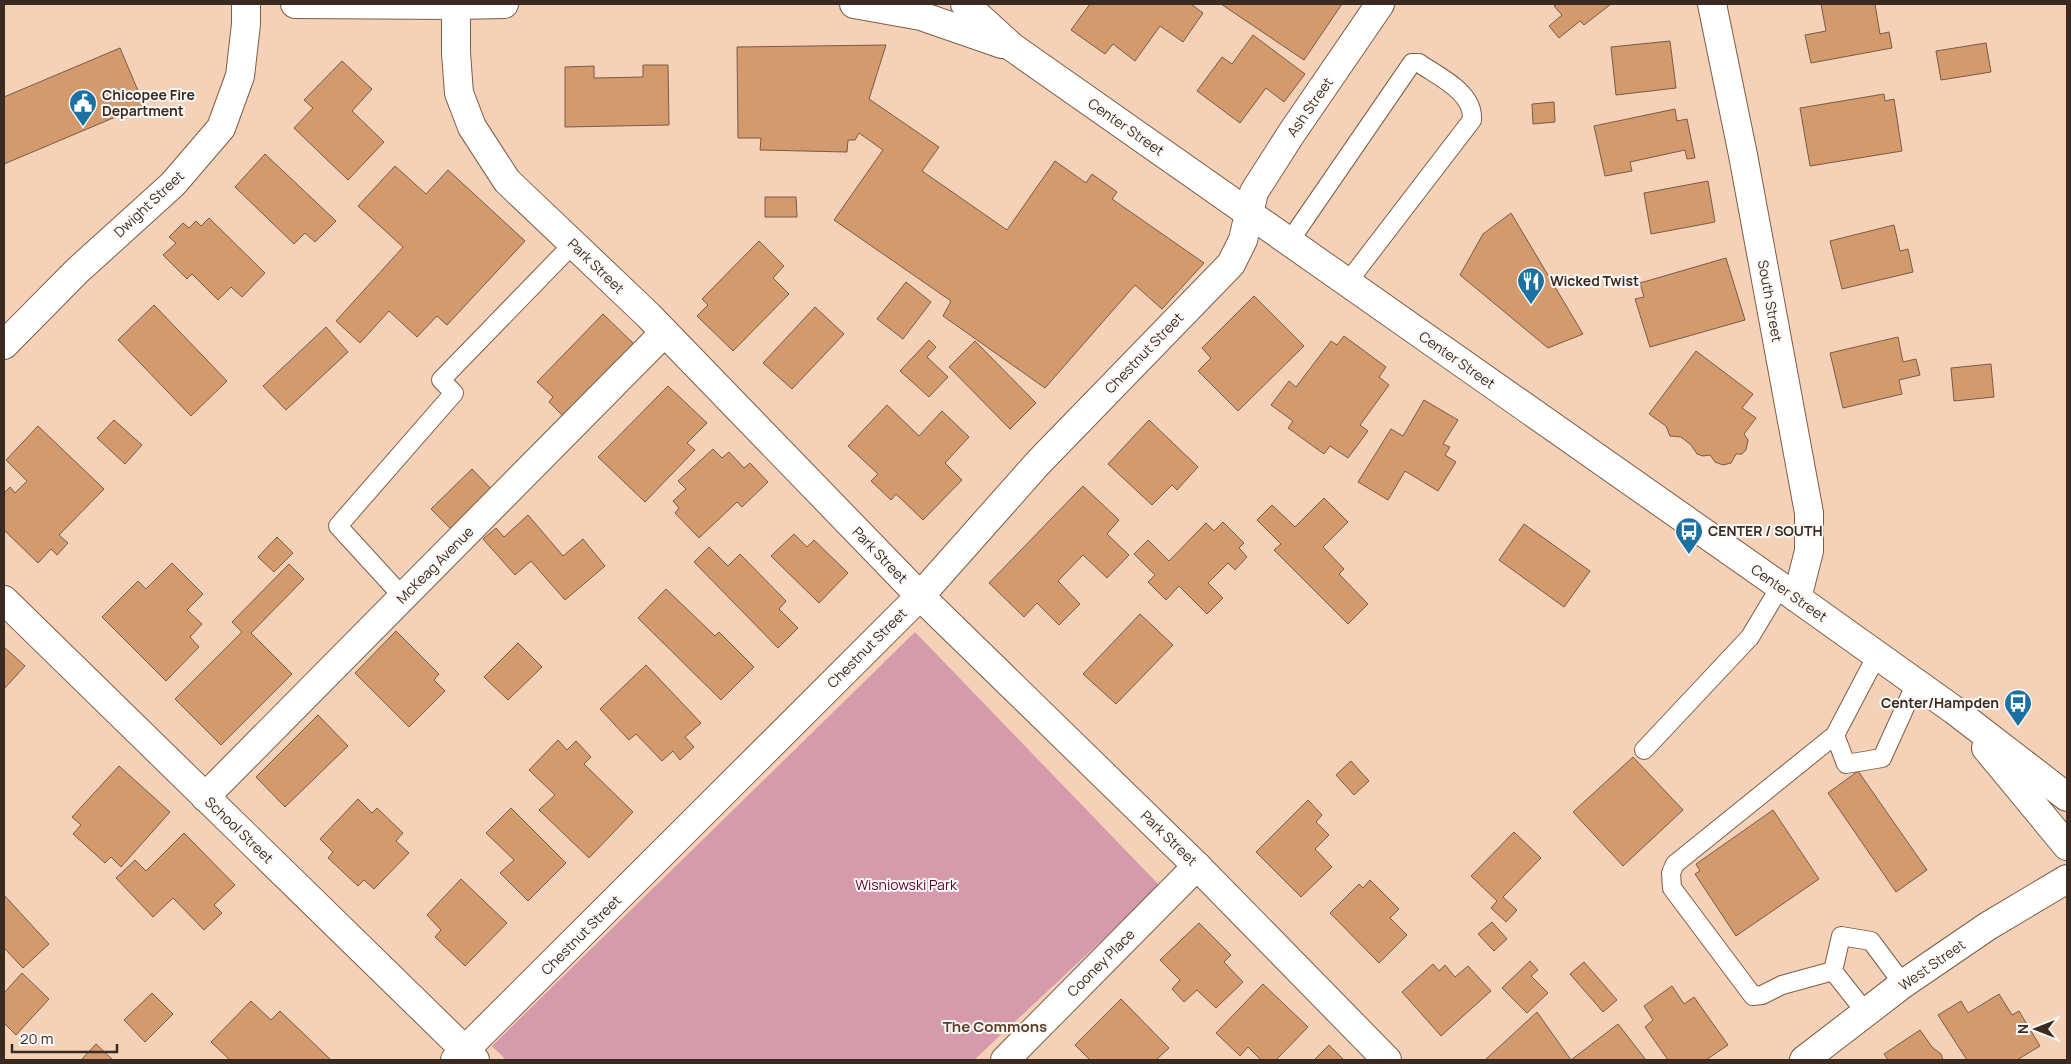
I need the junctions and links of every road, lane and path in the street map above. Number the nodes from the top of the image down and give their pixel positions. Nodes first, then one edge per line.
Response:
1 (246, 4) edge
2 (295, 4) edge
3 (317, 4) edge
4 (504, 4) edge
5 (854, 4) edge
6 (965, 4) edge
7 (1380, 4) edge
8 (1712, 4) edge
9 (456, 5) junction
10 (1012, 47) junction
11 (1249, 214) junction
12 (1289, 242) junction
13 (573, 244) junction
14 (1347, 283) junction
15 (664, 333) junction
16 (4, 345) edge
17 (1789, 592) junction
18 (920, 596) junction
19 (403, 597) junction
20 (4, 600) edge
21 (1877, 655) junction
22 (1916, 683) junction
23 (1954, 710) junction
24 (1835, 735) junction
25 (1644, 750) dead end
26 (205, 797) junction
27 (2067, 797) edge
28 (2067, 846) edge
29 (1197, 866) junction
30 (2067, 879) edge
31 (1833, 971) junction
32 (1903, 984) junction
33 (1866, 1014) junction
34 (465, 1057) edge
35 (1005, 1060) edge
36 (1387, 1060) edge
37 (1804, 1060) edge

1 - 16 street, Dwight Street
2 - 3 street
3 - 9 street
4 - 9 street
5 - 10 street
6 - 10 street, Center Street
7 - 11 street, Ash Street
8 - 17 street, South Street
9 - 13 street, Park Street
10 - 11 street, Center Street
11 - 12 street, Center Street
11 - 18 street, Chestnut Street
12 - 14 street, Center Street
12 - 14 lane
13 - 15 street, Park Street
13 - 19 lane
14 - 17 street, Center Street
15 - 18 street, Park Street
15 - 19 street, McKeag Avenue
17 - 21 street, Center Street
17 - 25 lane
18 - 29 street, Park Street
18 - 34 street, Chestnut Street
19 - 26 street, McKeag Avenue
20 - 26 street, School Street
21 - 22 street, Center Street
21 - 24 lane
22 - 23 street, Center Street
22 - 24 lane
23 - 27 street, Center Street
23 - 28 street, Center Street
24 - 31 lane
26 - 34 street, School Street
29 - 35 street, Cooney Place
29 - 36 street, Park Street
30 - 32 street, West Street
31 - 32 lane
31 - 33 lane
32 - 33 street, West Street
33 - 37 street, West Street

